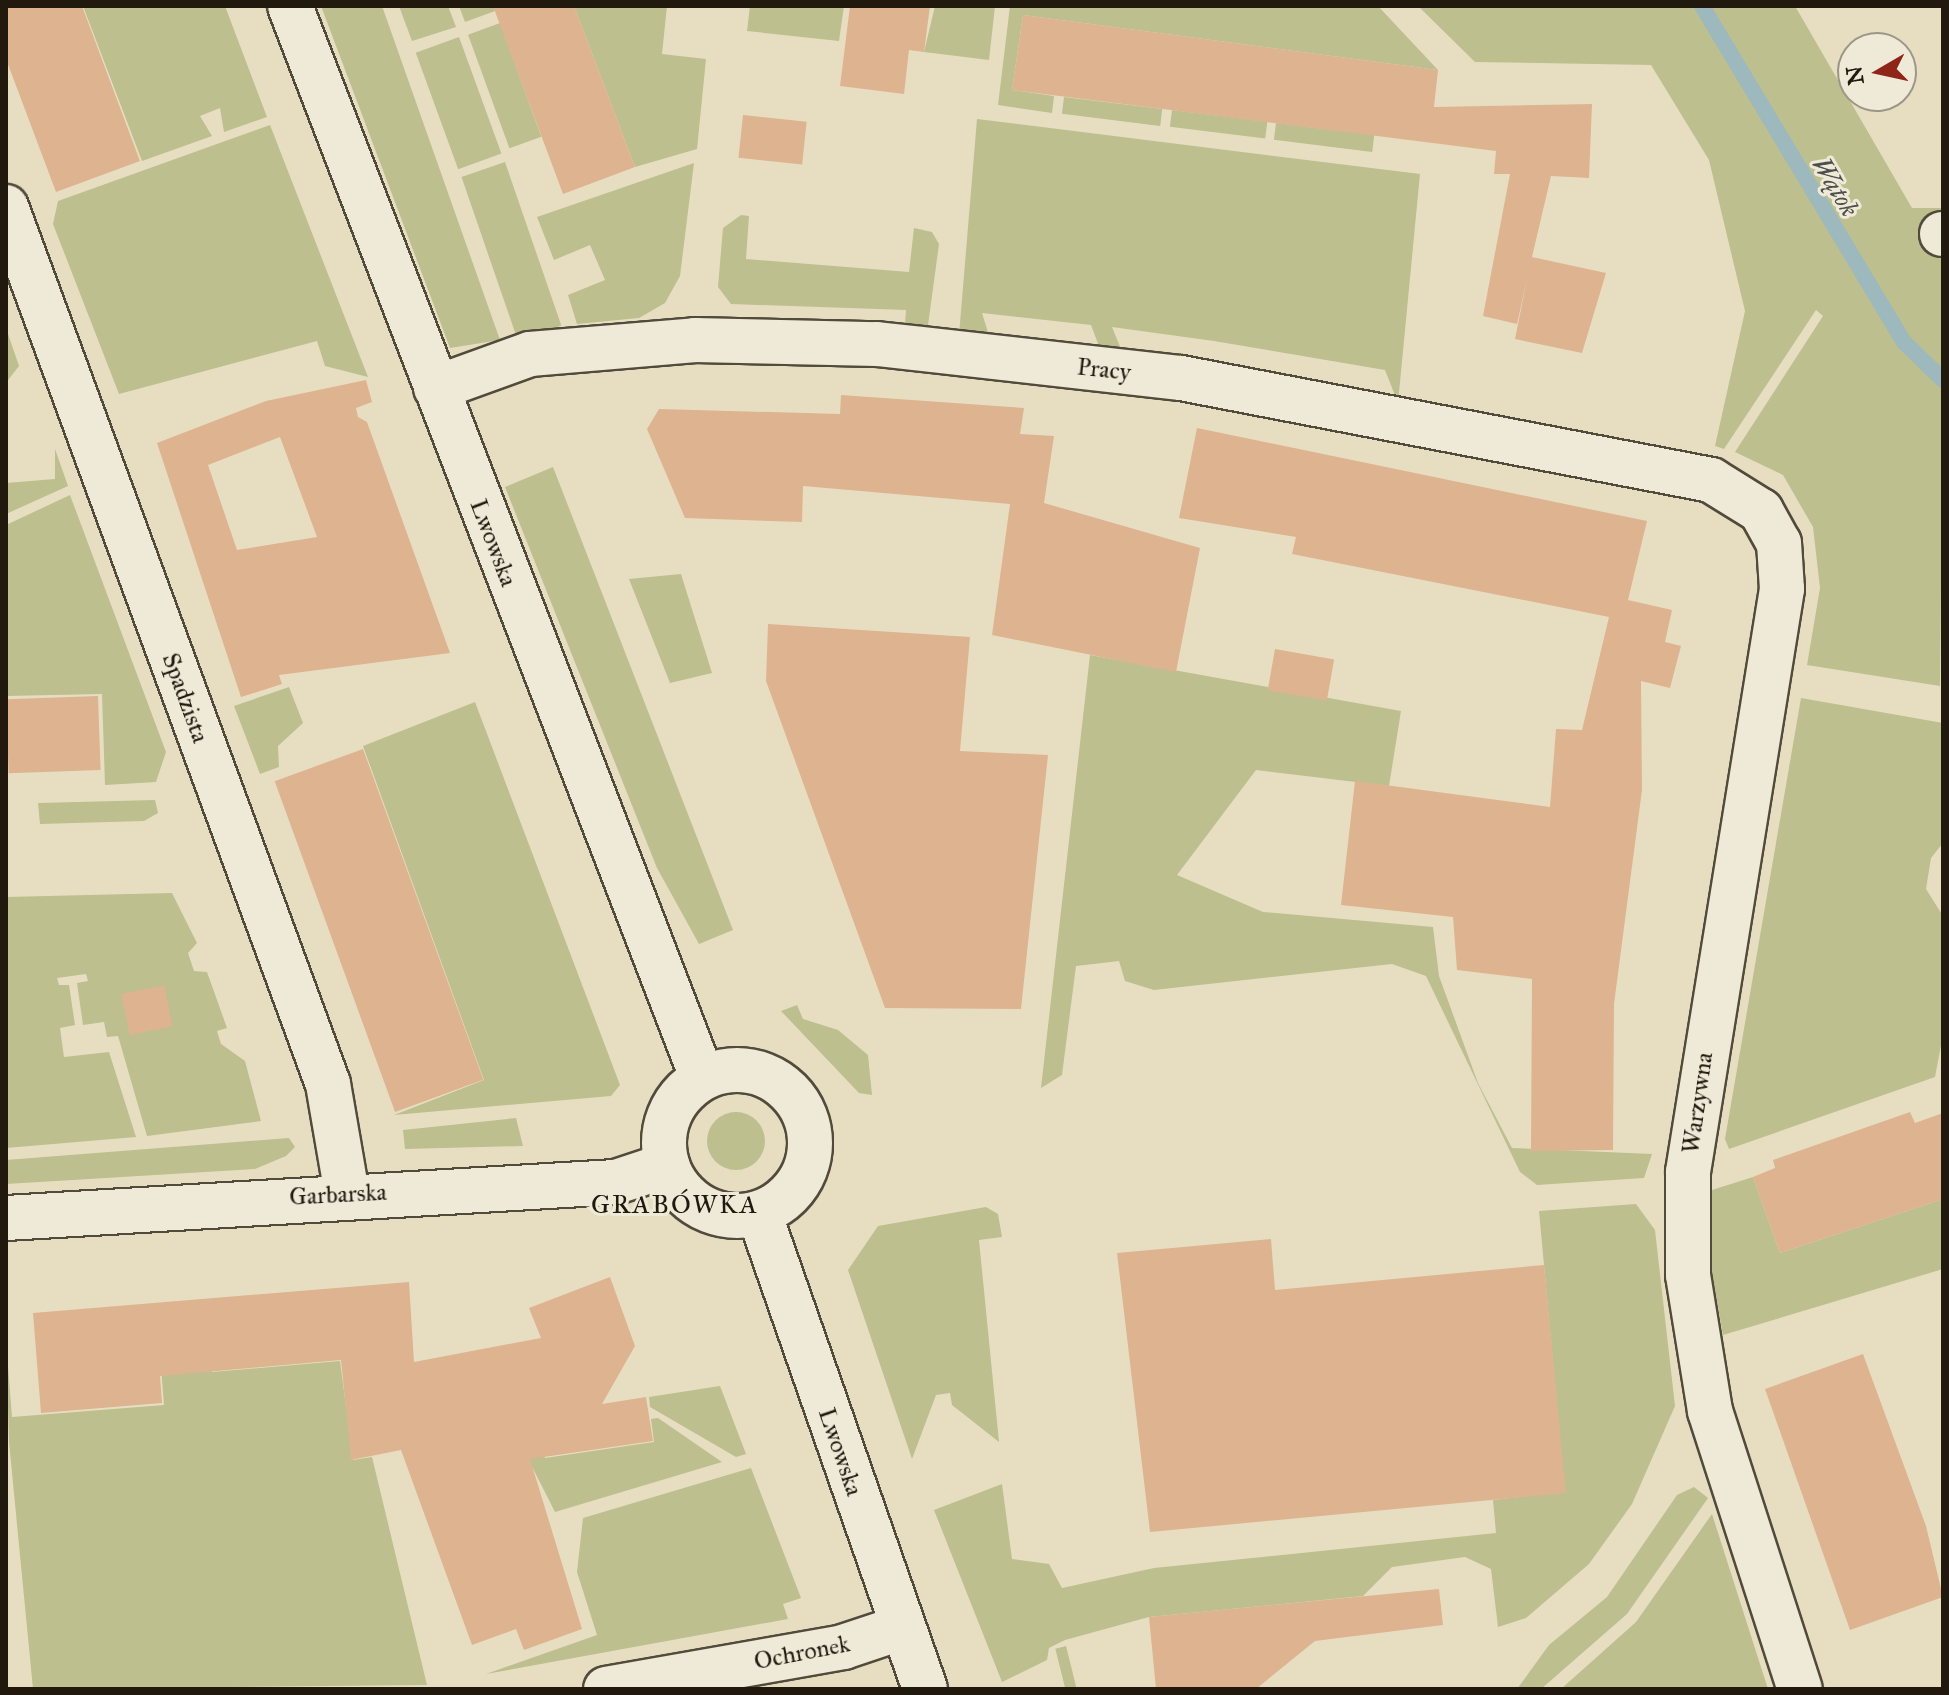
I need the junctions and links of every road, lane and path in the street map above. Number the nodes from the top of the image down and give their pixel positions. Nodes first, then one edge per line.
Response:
1 (290, 6) edge
2 (6, 207) edge
3 (436, 388) junction
4 (1761, 511) joint
5 (702, 1077) junction
6 (667, 1165) junction
7 (347, 1194) junction
8 (759, 1213) junction
9 (6, 1218) edge
10 (903, 1627) junction
11 (606, 1689) edge
12 (925, 1689) edge
13 (1800, 1689) edge

1 - 3 street, Lwowska
2 - 7 street, Spadzista
3 - 4 street, Pracy
3 - 5 street, Lwowska
4 - 13 street, Warzywna
5 - 6 street
5 - 8 street
6 - 7 street, Garbarska
6 - 8 street
7 - 9 street, Garbarska
8 - 10 street, Lwowska
10 - 11 street, Ochronek
10 - 12 street, Lwowska

